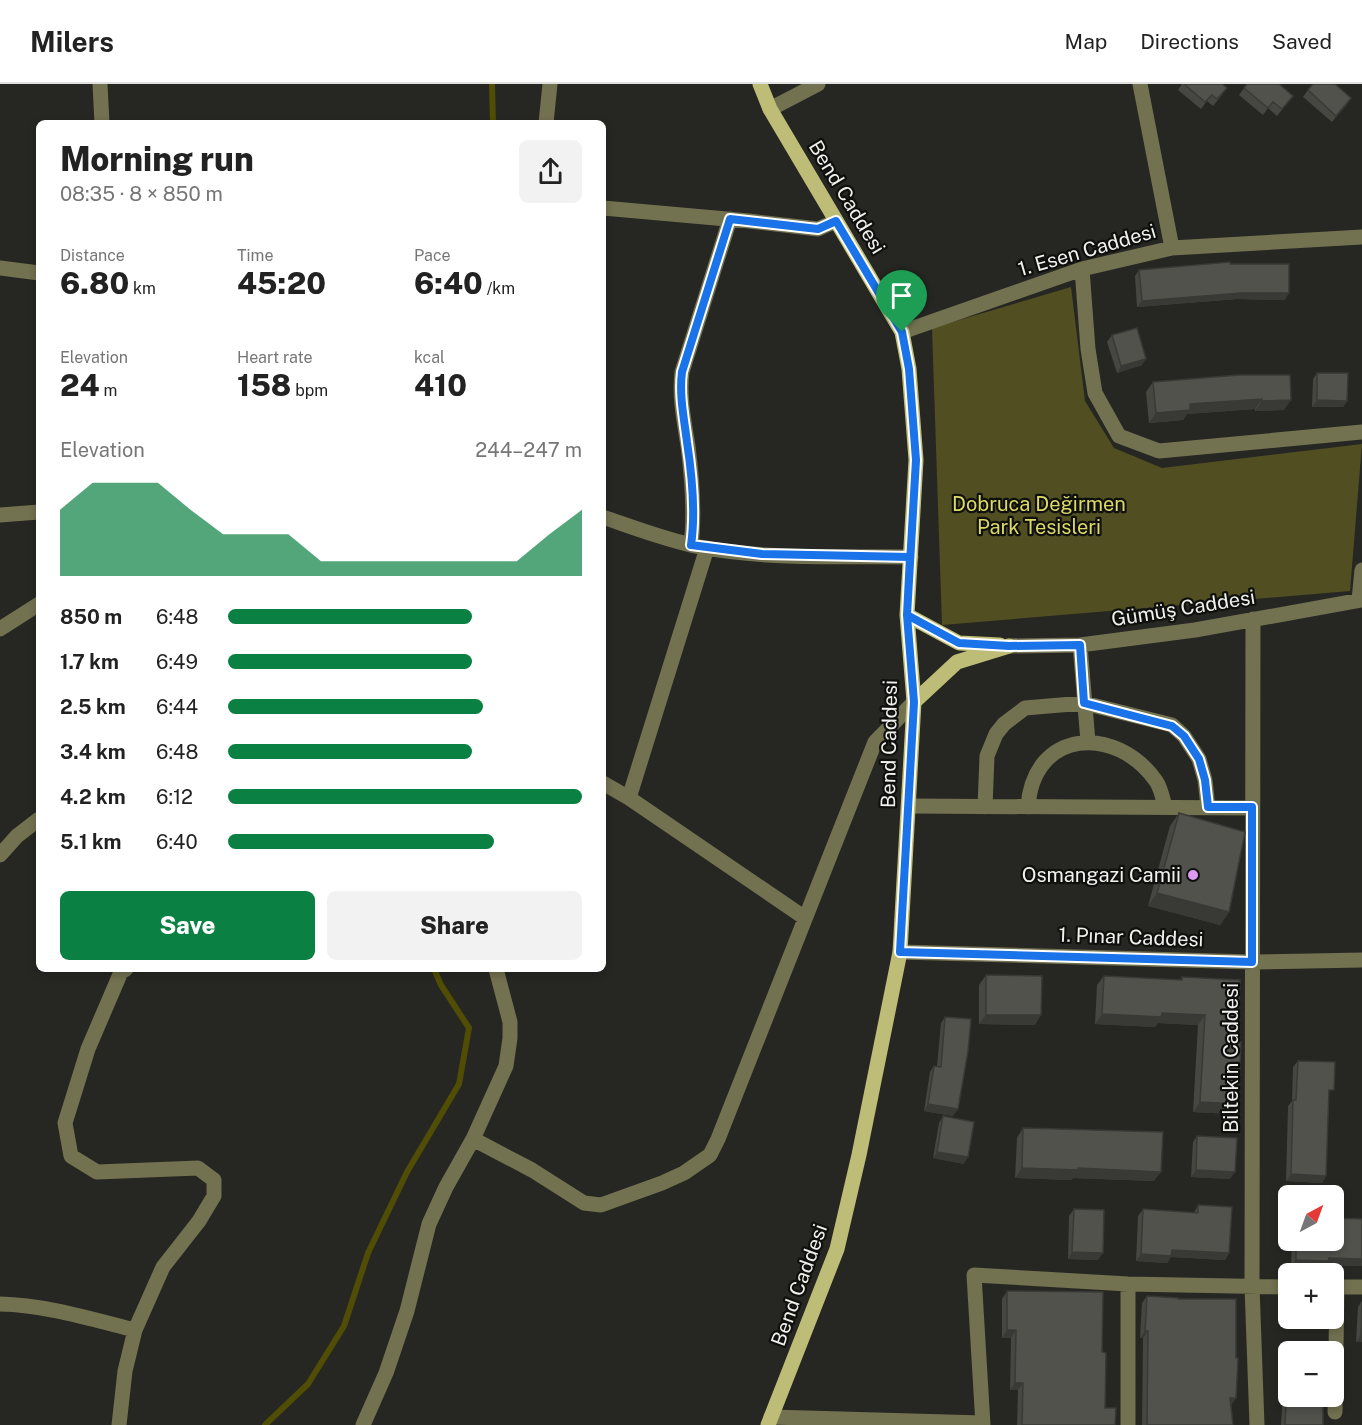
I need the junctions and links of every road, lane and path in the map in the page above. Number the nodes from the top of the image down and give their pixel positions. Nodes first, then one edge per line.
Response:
1 (100, 84) edge
2 (550, 84) edge
3 (750, 84) edge
4 (760, 84) edge
5 (818, 84) edge
6 (1140, 84) edge
7 (770, 109) junction
8 (102, 120) edge
9 (546, 120) edge
10 (606, 208) edge
11 (730, 219) junction
12 (836, 221) junction
13 (1362, 237) edge
14 (1172, 248) junction
15 (0, 268) edge
16 (1082, 269) junction
17 (36, 273) edge
18 (902, 332) junction
19 (1362, 432) edge
20 (36, 512) edge
21 (0, 515) edge
22 (606, 518) edge
23 (691, 545) junction
24 (707, 548) junction
25 (910, 557) junction
26 (1362, 570) edge
27 (1360, 600) edge
28 (36, 606) edge
29 (907, 615) junction
30 (1253, 619) junction
31 (0, 629) edge
32 (1080, 645) junction
33 (1009, 646) junction
34 (914, 702) junction
35 (1084, 703) junction
36 (1088, 742) junction
37 (606, 785) edge
38 (628, 798) junction
39 (909, 806) junction
40 (985, 807) junction
41 (1028, 807) junction
42 (1165, 807) junction
43 (1208, 807) junction
44 (1252, 807) junction
45 (36, 821) edge
46 (0, 855) edge
47 (805, 918) junction
48 (900, 952) junction
49 (1362, 960) edge
50 (1252, 962) junction
51 (121, 972) edge
52 (497, 972) edge
53 (473, 1139) junction
54 (1128, 1284) junction
55 (1252, 1286) junction
56 (1278, 1287) edge
57 (1344, 1287) edge
58 (1362, 1287) edge
59 (0, 1304) edge
60 (1335, 1329) edge
61 (135, 1330) junction
62 (1335, 1412) dead end
63 (769, 1421) edge
64 (983, 1424) edge
65 (119, 1425) edge
66 (363, 1425) edge
67 (1128, 1425) edge
68 (1257, 1425) edge

1 - 8 street
2 - 9 street
3 - 7 main road
4 - 7 main road, Bend Caddesi
5 - 7 street
6 - 14 street
7 - 12 main road, Bend Caddesi
10 - 11 street
11 - 12 street
11 - 23 street
12 - 18 main road, Bend Caddesi
13 - 14 street, 1. Esen Caddesi
14 - 16 street, 1. Esen Caddesi
15 - 17 street
16 - 18 street, 1. Esen Caddesi
16 - 19 street
18 - 25 main road, Bend Caddesi
20 - 21 street
22 - 23 street
23 - 24 street
24 - 25 street
24 - 38 street
25 - 29 main road, Bend Caddesi
26 - 27 street
27 - 30 street, Gümüş Caddesi
28 - 31 street
29 - 33 main road
29 - 34 main road, Bend Caddesi
30 - 32 street, Gümüş Caddesi
30 - 44 street, Biltekin Caddesi
32 - 33 street, Gümüş Caddesi
32 - 35 street
33 - 34 main road
34 - 39 main road, Bend Caddesi
34 - 47 street
35 - 36 street
35 - 40 street
35 - 43 street
36 - 41 street
36 - 42 street
37 - 38 street
38 - 47 street
39 - 40 street
39 - 48 main road, Bend Caddesi
40 - 41 street
41 - 42 street
42 - 43 street
43 - 44 street
44 - 50 street, Biltekin Caddesi
45 - 46 street
47 - 53 street
48 - 50 street, 1. Pınar Caddesi
48 - 63 main road, Bend Caddesi
49 - 50 street, 1. Pınar Caddesi
50 - 55 street, Biltekin Caddesi
51 - 61 street
52 - 53 street
53 - 66 street
54 - 55 street
54 - 64 street
54 - 67 street
55 - 56 street
55 - 68 street, Biltekin Caddesi
57 - 58 street
59 - 61 street
60 - 62 street
61 - 65 street
63 - 64 street

